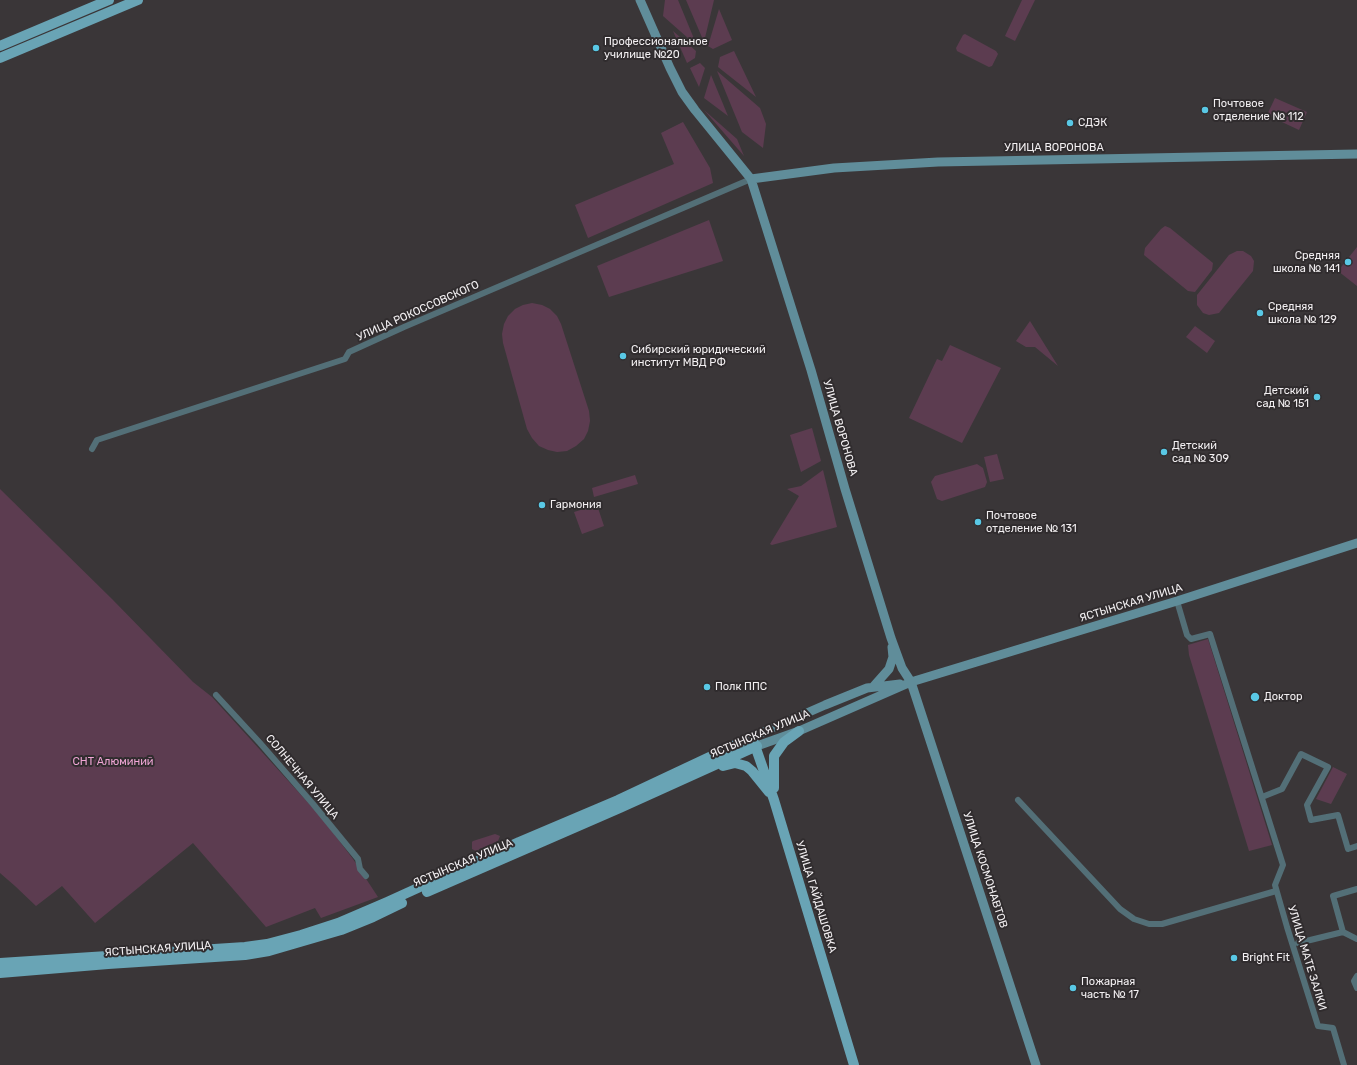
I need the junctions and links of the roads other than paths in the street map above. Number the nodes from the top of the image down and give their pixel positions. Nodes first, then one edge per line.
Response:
1 (109, 0) edge
2 (138, 0) edge
3 (640, 0) edge
4 (0, 46) edge
5 (0, 58) edge
6 (1357, 154) edge
7 (751, 179) junction
8 (92, 449) dead end
9 (1357, 543) edge
10 (1177, 601) junction
11 (891, 638) junction
12 (911, 682) junction
13 (873, 687) junction
14 (216, 695) dead end
15 (799, 731) junction
16 (755, 741) junction
17 (695, 774) junction
18 (1262, 797) junction
19 (774, 800) junction
20 (1018, 800) dead end
21 (1357, 846) edge
22 (366, 876) dead end
23 (1357, 889) edge
24 (1276, 891) junction
25 (1343, 932) junction
26 (1357, 940) edge
27 (1298, 943) dead end
28 (0, 963) edge
29 (0, 973) edge
30 (1357, 976) edge
31 (1357, 988) edge
32 (854, 1065) edge
33 (1036, 1065) edge
34 (1344, 1065) edge

1 - 4 main road
2 - 5 main road
3 - 7 main road, УЛИЦА ВОРОНОВА
6 - 7 main road, УЛИЦА ВОРОНОВА
7 - 8 street, УЛИЦА РОКОССОВСКОГО
7 - 11 main road, УЛИЦА ВОРОНОВА
9 - 10 main road, ЯСТЫНСКАЯ УЛИЦА
10 - 12 main road, ЯСТЫНСКАЯ УЛИЦА
10 - 18 street
11 - 12 main road, УЛИЦА ВОРОНОВА
11 - 13 main road
12 - 13 main road, ЯСТЫНСКАЯ УЛИЦА
12 - 15 main road, ЯСТЫНСКАЯ УЛИЦА
12 - 33 main road, УЛИЦА КОСМОНАВТОВ
13 - 16 main road, ЯСТЫНСКАЯ УЛИЦА
14 - 22 street, СОЛНЕЧНАЯ УЛИЦА
15 - 16 main road, ЯСТЫНСКАЯ УЛИЦА
15 - 19 main road
16 - 17 main road, ЯСТЫНСКАЯ УЛИЦА
16 - 19 main road, УЛИЦА ГАЙДАШОВКА
16 - 28 main road, ЯСТЫНСКАЯ УЛИЦА
17 - 19 main road
17 - 29 main road, ЯСТЫНСКАЯ УЛИЦА
18 - 21 street
18 - 24 street
19 - 32 main road, УЛИЦА ГАЙДАШОВКА
20 - 24 street
23 - 25 street
24 - 34 street, УЛИЦА МАТЕ ЗАЛКИ
25 - 26 street
25 - 27 street
30 - 31 street

